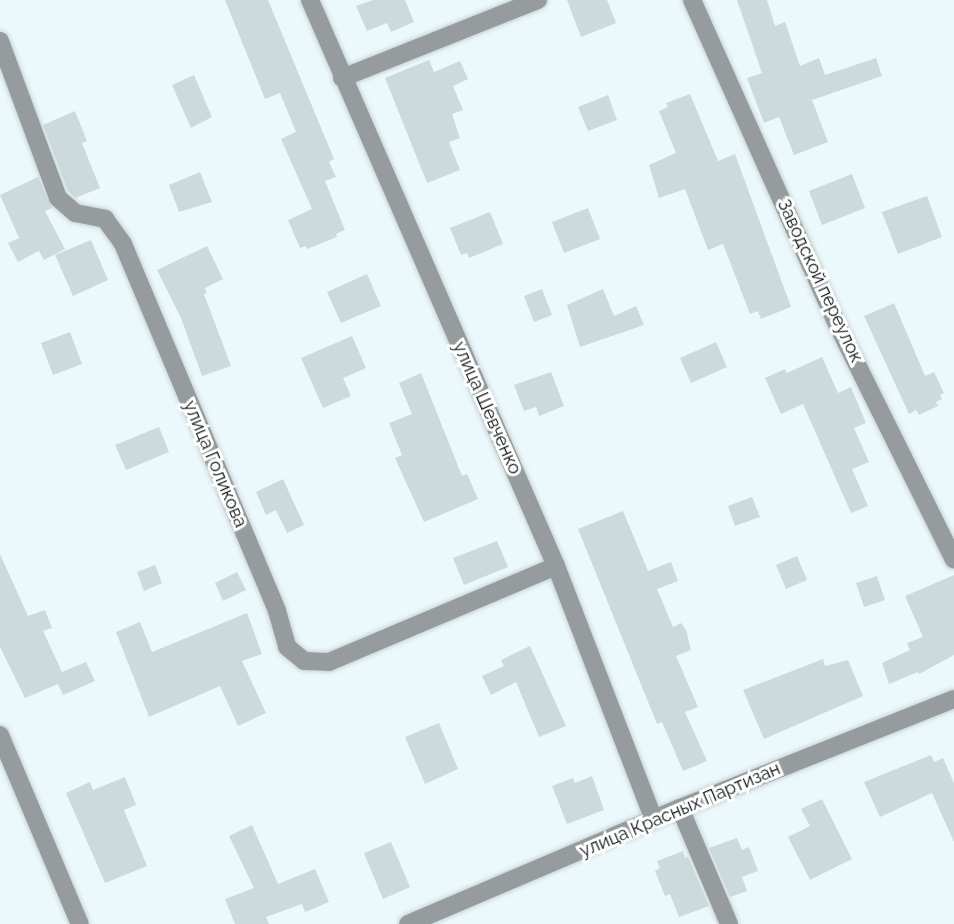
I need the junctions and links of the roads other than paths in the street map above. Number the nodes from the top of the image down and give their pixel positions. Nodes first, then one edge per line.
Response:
1 (310, 0) edge
2 (538, 0) edge
3 (692, 0) edge
4 (0, 41) edge
5 (342, 78) junction
6 (954, 560) edge
7 (556, 566) junction
8 (954, 699) edge
9 (0, 735) edge
10 (680, 808) junction
11 (654, 820) junction
12 (80, 924) edge
13 (408, 924) edge
14 (729, 924) edge

1 - 5 street, улица Шевченко
2 - 5 street
3 - 6 street, Заводской переулок
4 - 7 street, улица Голикова
5 - 7 street, улица Шевченко
7 - 11 street, улица Шевченко
8 - 10 street, улица Красных Партизан
9 - 12 street
10 - 11 street, улица Красных Партизан
10 - 14 street
11 - 13 street, улица Красных Партизан

